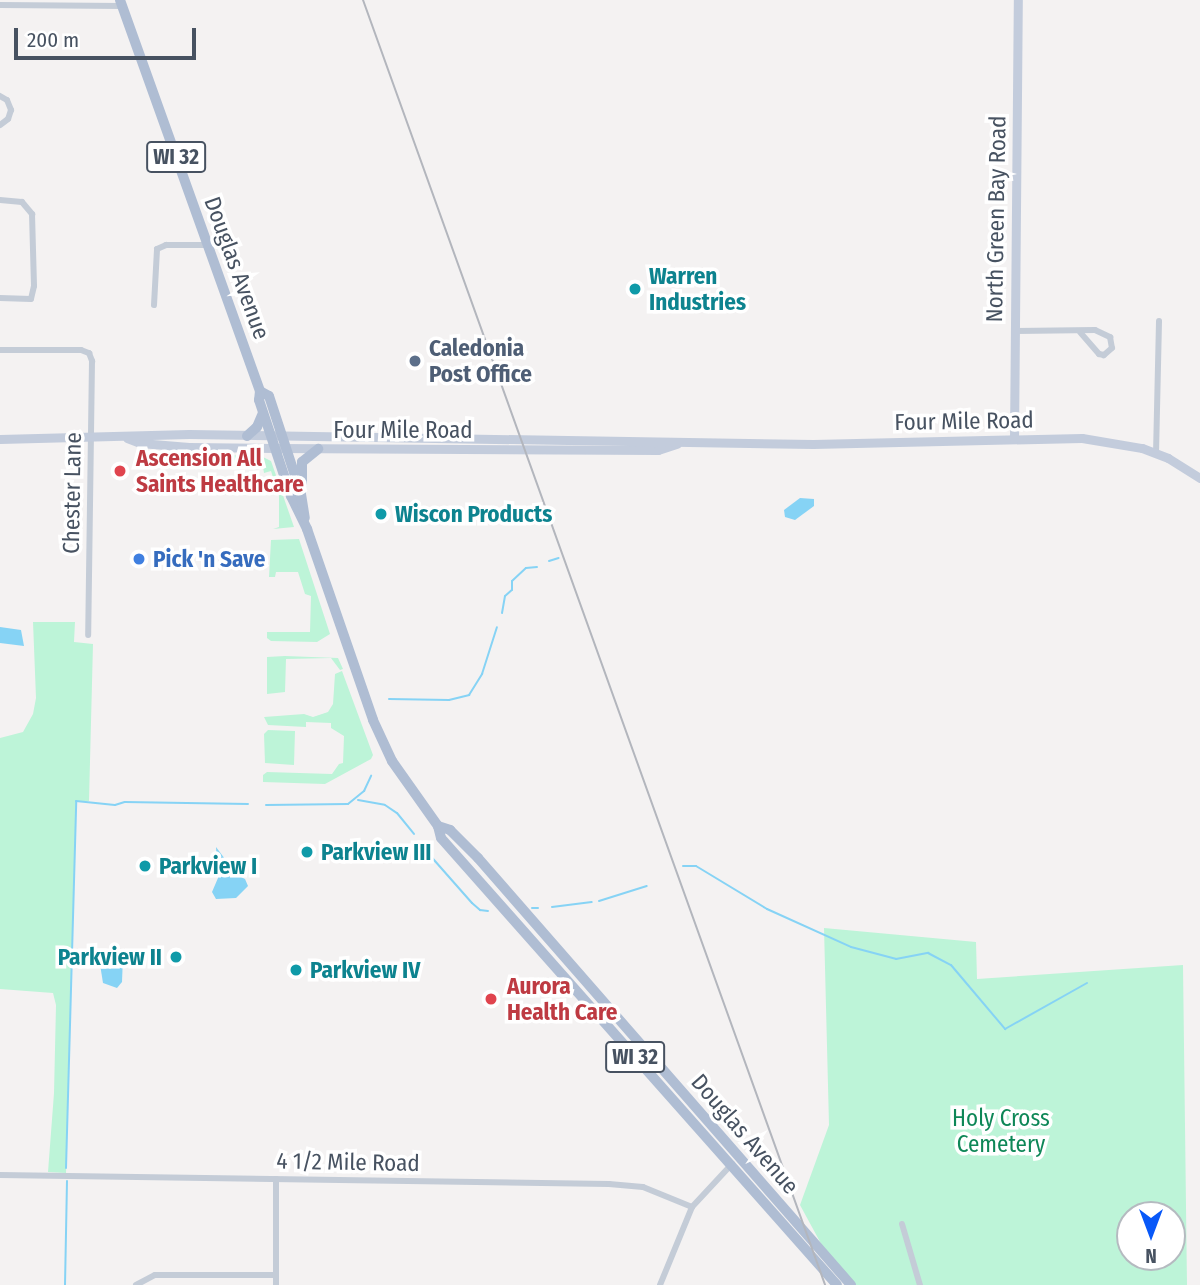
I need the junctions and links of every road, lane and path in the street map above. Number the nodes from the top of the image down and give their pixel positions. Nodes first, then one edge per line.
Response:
1 (1018, 0) edge
2 (121, 3) edge
3 (0, 5) edge
4 (0, 96) edge
5 (0, 125) edge
6 (0, 200) edge
7 (207, 244) junction
8 (0, 298) edge
9 (154, 305) dead end
10 (1159, 321) dead end
11 (1014, 331) junction
12 (1080, 332) junction
13 (0, 349) edge
14 (260, 391) junction
15 (263, 413) junction
16 (247, 436) junction
17 (277, 436) junction
18 (90, 438) junction
19 (127, 438) junction
20 (0, 439) edge
21 (1014, 439) junction
22 (678, 444) junction
23 (281, 449) junction
24 (318, 449) junction
25 (1156, 454) junction
26 (1200, 478) edge
27 (300, 489) junction
28 (307, 529) junction
29 (88, 635) dead end
30 (438, 826) junction
31 (738, 1158) junction
32 (730, 1166) junction
33 (0, 1175) edge
34 (276, 1179) junction
35 (692, 1207) junction
36 (902, 1224) dead end
37 (276, 1275) junction
38 (146, 1282) edge
39 (136, 1285) edge
40 (276, 1285) edge
41 (660, 1285) edge
42 (837, 1285) edge
43 (851, 1285) edge
44 (920, 1285) edge

1 - 11 street, North Green Bay Road
2 - 3 street
2 - 7 main road, Douglas Avenue / WI 32
4 - 5 street
6 - 8 street
7 - 9 street
7 - 14 main road, Douglas Avenue / WI 32
10 - 25 street
11 - 12 street
11 - 21 street, North Green Bay Road
12 - 12 street
13 - 18 street, Chester Lane
14 - 15 main road, Douglas Avenue / WI 32
14 - 17 main road, Douglas Avenue / WI 32
15 - 16 main road
15 - 17 main road, Douglas Avenue / WI 32
16 - 17 street, Four Mile Road
16 - 19 street, Four Mile Road
17 - 22 street, Four Mile Road
17 - 23 main road, Douglas Avenue / WI 32
18 - 19 street, Four Mile Road
18 - 20 street, Four Mile Road
18 - 29 street, Chester Lane
19 - 23 street, Four Mile Road
21 - 22 street, Four Mile Road
21 - 25 street, Four Mile Road
22 - 24 street, Four Mile Road
23 - 24 street, Four Mile Road
23 - 27 main road, Douglas Avenue / WI 32
23 - 28 main road, Douglas Avenue / WI 32
24 - 27 main road
25 - 26 street, Four Mile Road
27 - 28 main road, Douglas Avenue / WI 32
28 - 30 main road, Douglas Avenue / WI 32
30 - 31 main road, Douglas Avenue / WI 32
30 - 32 main road, Douglas Avenue / WI 32
31 - 32 street
31 - 43 main road, Douglas Avenue / WI 32
32 - 35 street
32 - 42 main road, Douglas Avenue / WI 32
33 - 34 street, 4 1/2 Mile Road
34 - 35 street, 4 1/2 Mile Road
34 - 37 street
35 - 41 street
36 - 44 street
37 - 38 street
37 - 40 street
38 - 39 street

